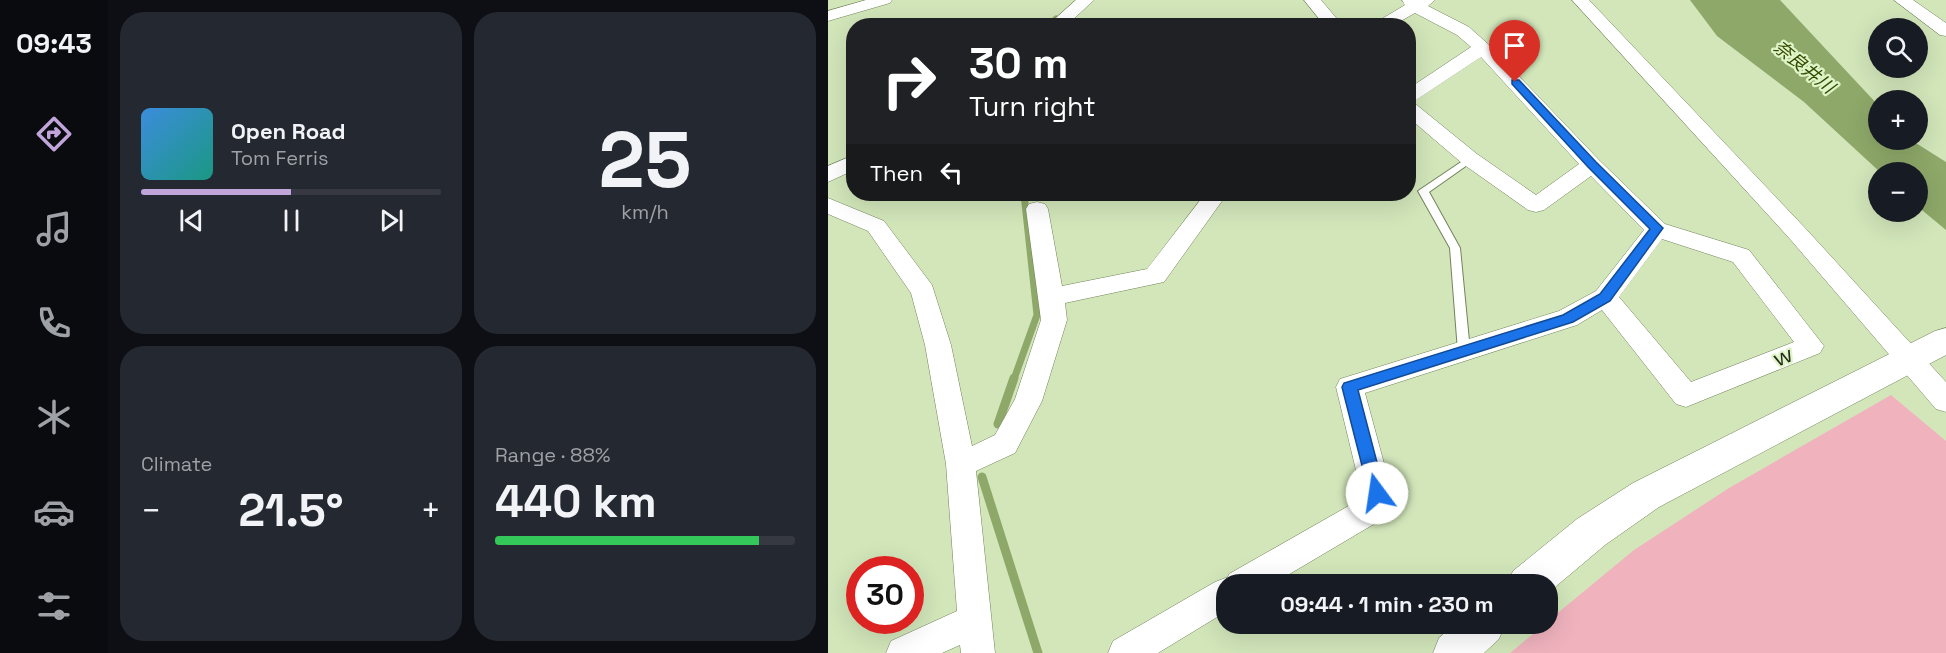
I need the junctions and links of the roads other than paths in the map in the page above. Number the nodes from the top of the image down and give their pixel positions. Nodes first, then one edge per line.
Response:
1 (884, 0) edge
2 (1313, 0) edge
3 (1580, 0) edge
4 (1902, 0) edge
5 (1417, 2) edge
6 (1074, 4) edge
7 (828, 16) edge
8 (1063, 18) edge
9 (1327, 18) edge
10 (1391, 18) edge
11 (1946, 31) edge
12 (1482, 48) junction
13 (1416, 93) edge
14 (1416, 114) edge
15 (1470, 159) junction
16 (846, 165) edge
17 (1592, 165) junction
18 (828, 175) edge
19 (1211, 201) edge
20 (828, 206) edge
21 (1037, 209) dead end
22 (1657, 228) junction
23 (1605, 297) junction
24 (1052, 298) junction
25 (1464, 351) junction
26 (1923, 351) edge
27 (1946, 401) edge
28 (961, 464) junction
29 (1260, 574) edge
30 (1540, 574) edge
31 (1216, 599) edge
32 (1474, 634) edge
33 (976, 637) edge
34 (903, 653) edge
35 (1125, 653) edge
36 (1454, 653) edge

1 - 7 street
2 - 9 street
3 - 26 street
4 - 11 street
5 - 10 street
5 - 12 street
6 - 8 street
12 - 13 street
12 - 17 street
14 - 15 street
15 - 17 street
15 - 25 lane
16 - 18 street
17 - 22 street
19 - 24 street
20 - 28 street
21 - 24 street
22 - 23 street
22 - 23 street, ｗ
23 - 25 street
24 - 28 street
25 - 29 street
26 - 27 street
26 - 30 street
28 - 33 street
31 - 35 street
32 - 36 street
33 - 34 street

